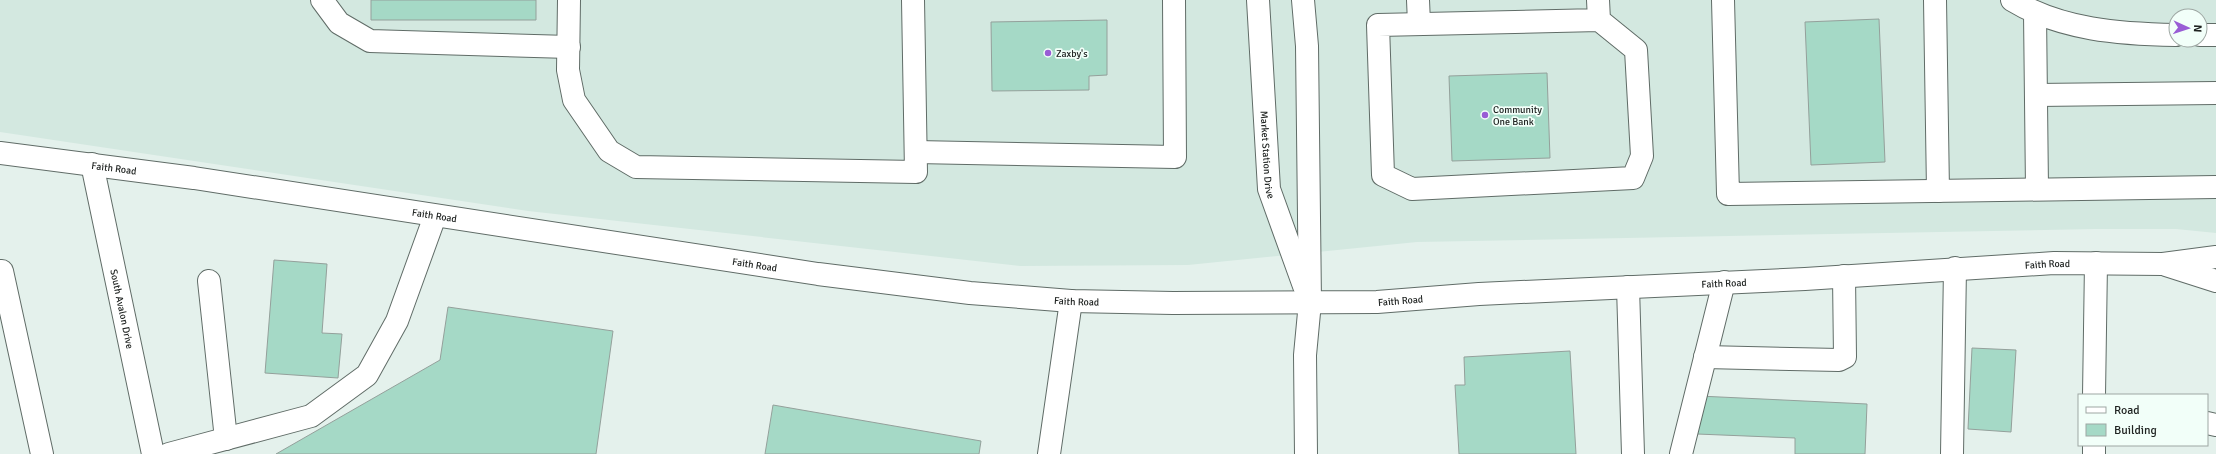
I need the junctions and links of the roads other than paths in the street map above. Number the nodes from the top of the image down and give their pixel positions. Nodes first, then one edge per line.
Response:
1 (322, 0) edge
2 (569, 0) edge
3 (913, 0) edge
4 (1174, 0) edge
5 (1258, 0) edge
6 (1303, 0) edge
7 (1418, 0) edge
8 (1723, 0) edge
9 (1935, 0) edge
10 (2012, 0) edge
11 (1598, 10) edge
12 (2035, 13) junction
13 (1419, 24) junction
14 (2168, 35) edge
15 (569, 46) junction
16 (2216, 94) edge
17 (2036, 95) junction
18 (0, 152) edge
19 (916, 152) junction
20 (92, 164) junction
21 (2216, 187) edge
22 (2037, 189) junction
23 (1938, 190) junction
24 (435, 216) junction
25 (2216, 257) edge
26 (2096, 263) junction
27 (2163, 264) junction
28 (1955, 268) junction
29 (0, 271) edge
30 (1844, 276) junction
31 (209, 281) dead end
32 (2216, 281) edge
33 (1724, 282) junction
34 (1628, 287) junction
35 (1071, 300) junction
36 (1310, 302) junction
37 (1705, 357) junction
38 (2094, 394) edge
39 (226, 439) junction
40 (42, 454) edge
41 (153, 454) edge
42 (169, 454) edge
43 (1049, 454) edge
44 (1306, 454) edge
45 (1633, 454) edge
46 (1681, 454) edge
47 (1952, 454) edge

1 - 15 main road
2 - 15 main road
3 - 19 main road
4 - 19 main road
5 - 36 main road, Market Station Drive
6 - 36 main road, Market Station Drive
7 - 13 main road
8 - 23 main road
9 - 23 main road
10 - 12 main road
11 - 13 main road
11 - 13 main road
12 - 14 main road
12 - 17 main road
15 - 19 main road
16 - 17 main road
17 - 22 main road
18 - 20 main road, Faith Road
20 - 24 main road, Faith Road
20 - 41 main road, South Avalon Drive
21 - 22 main road
22 - 23 main road
24 - 35 main road, Faith Road
24 - 39 main road
25 - 27 main road, Faith Road
26 - 27 main road, Faith Road
26 - 28 main road, Faith Road
26 - 38 main road
27 - 32 main road, Faith Road
28 - 30 main road, Faith Road
28 - 47 main road
29 - 40 main road
30 - 33 main road, Faith Road
30 - 37 main road
31 - 39 main road
33 - 34 main road, Faith Road
33 - 37 main road
34 - 36 main road, Faith Road
34 - 45 main road
35 - 36 main road, Faith Road
35 - 43 main road
36 - 44 main road, Market Station Drive
37 - 46 main road
39 - 42 main road

